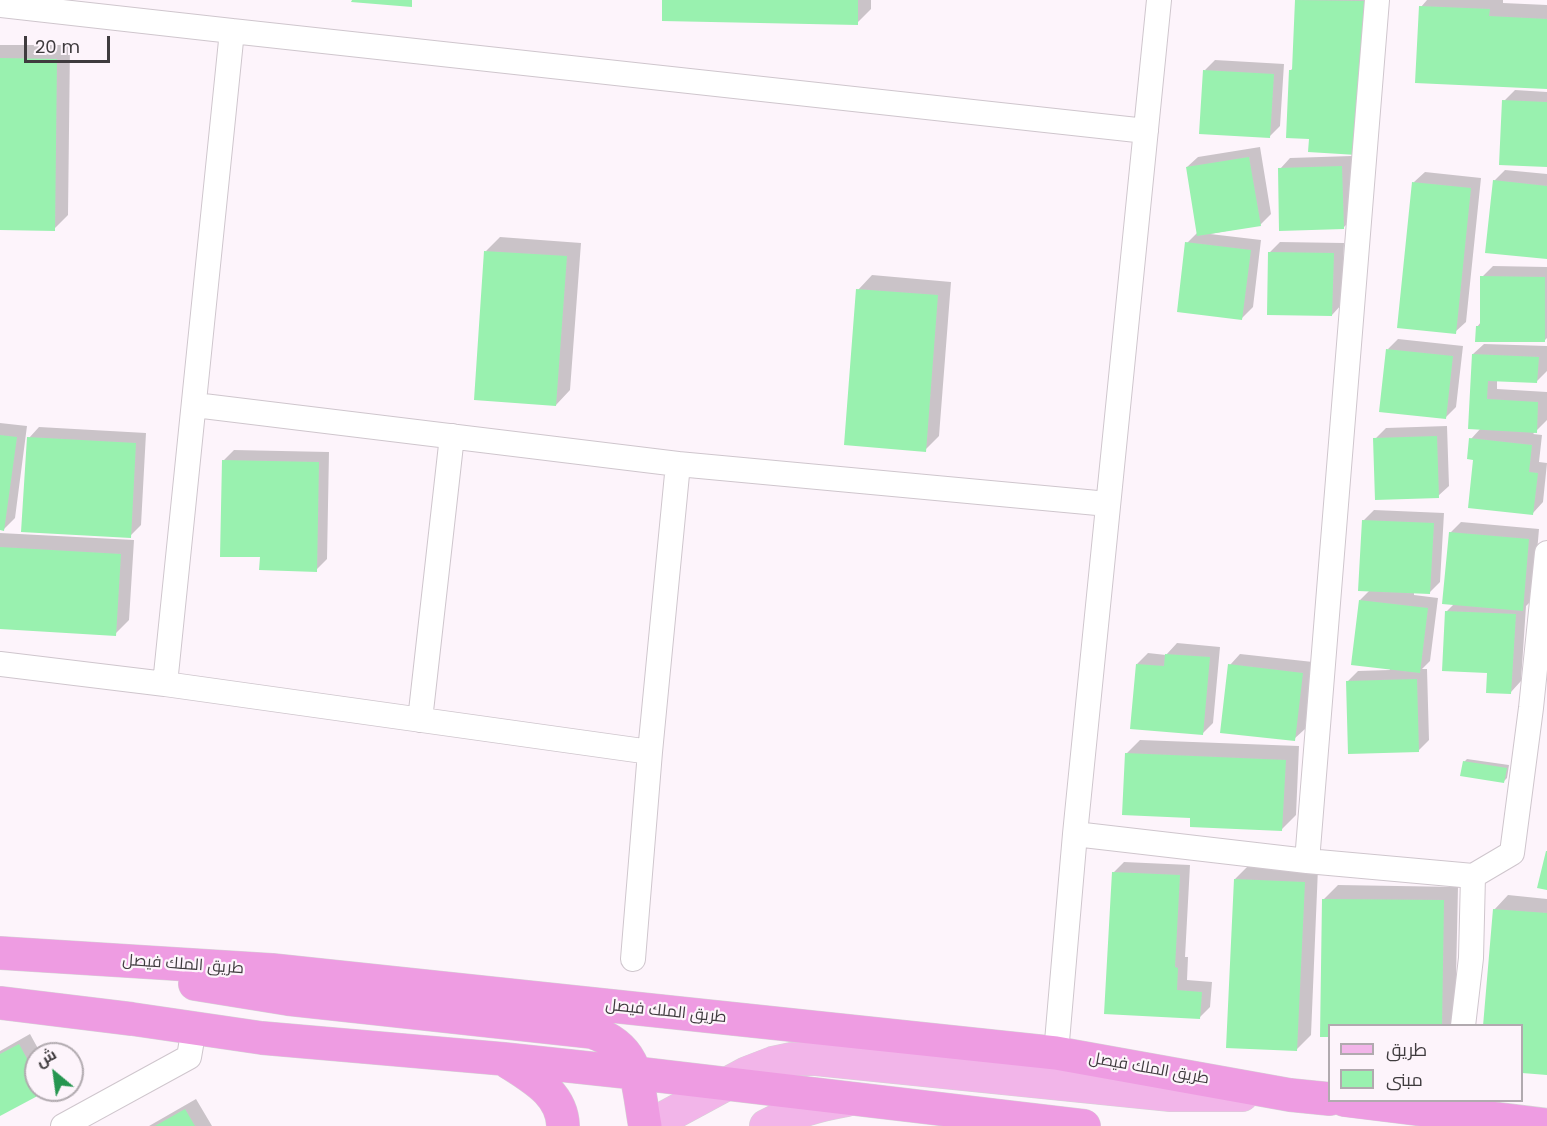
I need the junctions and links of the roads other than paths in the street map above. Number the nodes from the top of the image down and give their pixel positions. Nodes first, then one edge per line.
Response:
1 (1159, 0) edge
2 (1377, 0) edge
3 (0, 5) edge
4 (232, 31) junction
5 (1146, 131) junction
6 (195, 405) junction
7 (452, 436) junction
8 (678, 464) junction
9 (1108, 504) junction
10 (1547, 553) edge
11 (0, 664) edge
12 (165, 684) junction
13 (1539, 709) edge
14 (420, 720) junction
15 (650, 752) junction
16 (1075, 834) junction
17 (1307, 861) junction
18 (1473, 876) junction
19 (8, 953) edge
20 (633, 958) dead end
21 (0, 1003) edge
22 (1463, 1024) edge
23 (194, 1028) junction
24 (1056, 1053) junction
25 (504, 1059) junction
26 (635, 1073) junction
27 (727, 1083) junction
28 (1290, 1095) junction
29 (855, 1099) junction
30 (1328, 1099) edge
31 (1366, 1102) edge
32 (1454, 1106) edge
33 (1547, 1125) edge
34 (63, 1126) edge
35 (562, 1126) edge
36 (647, 1126) edge
37 (766, 1126) edge
38 (1084, 1126) edge

1 - 5 street
2 - 17 street
3 - 4 street
4 - 5 street
4 - 6 street
5 - 9 street
6 - 7 street
6 - 12 street
7 - 8 street
7 - 14 street
8 - 9 street
8 - 15 street
9 - 16 street
10 - 13 street
11 - 12 street
12 - 14 street
13 - 18 street
14 - 15 street
15 - 20 street
16 - 17 street
16 - 24 street
17 - 18 street
18 - 22 street
19 - 24 highway, طريق الملك فيصل
19 - 26 highway
21 - 23 highway
23 - 25 highway
23 - 34 street
24 - 28 highway, طريق الملك فيصل
25 - 26 highway
25 - 35 highway
26 - 27 highway
26 - 36 highway
27 - 28 main road
27 - 29 highway
27 - 36 main road
28 - 30 highway, طريق الملك فيصل
29 - 37 main road
29 - 38 highway
31 - 32 highway
32 - 33 highway

